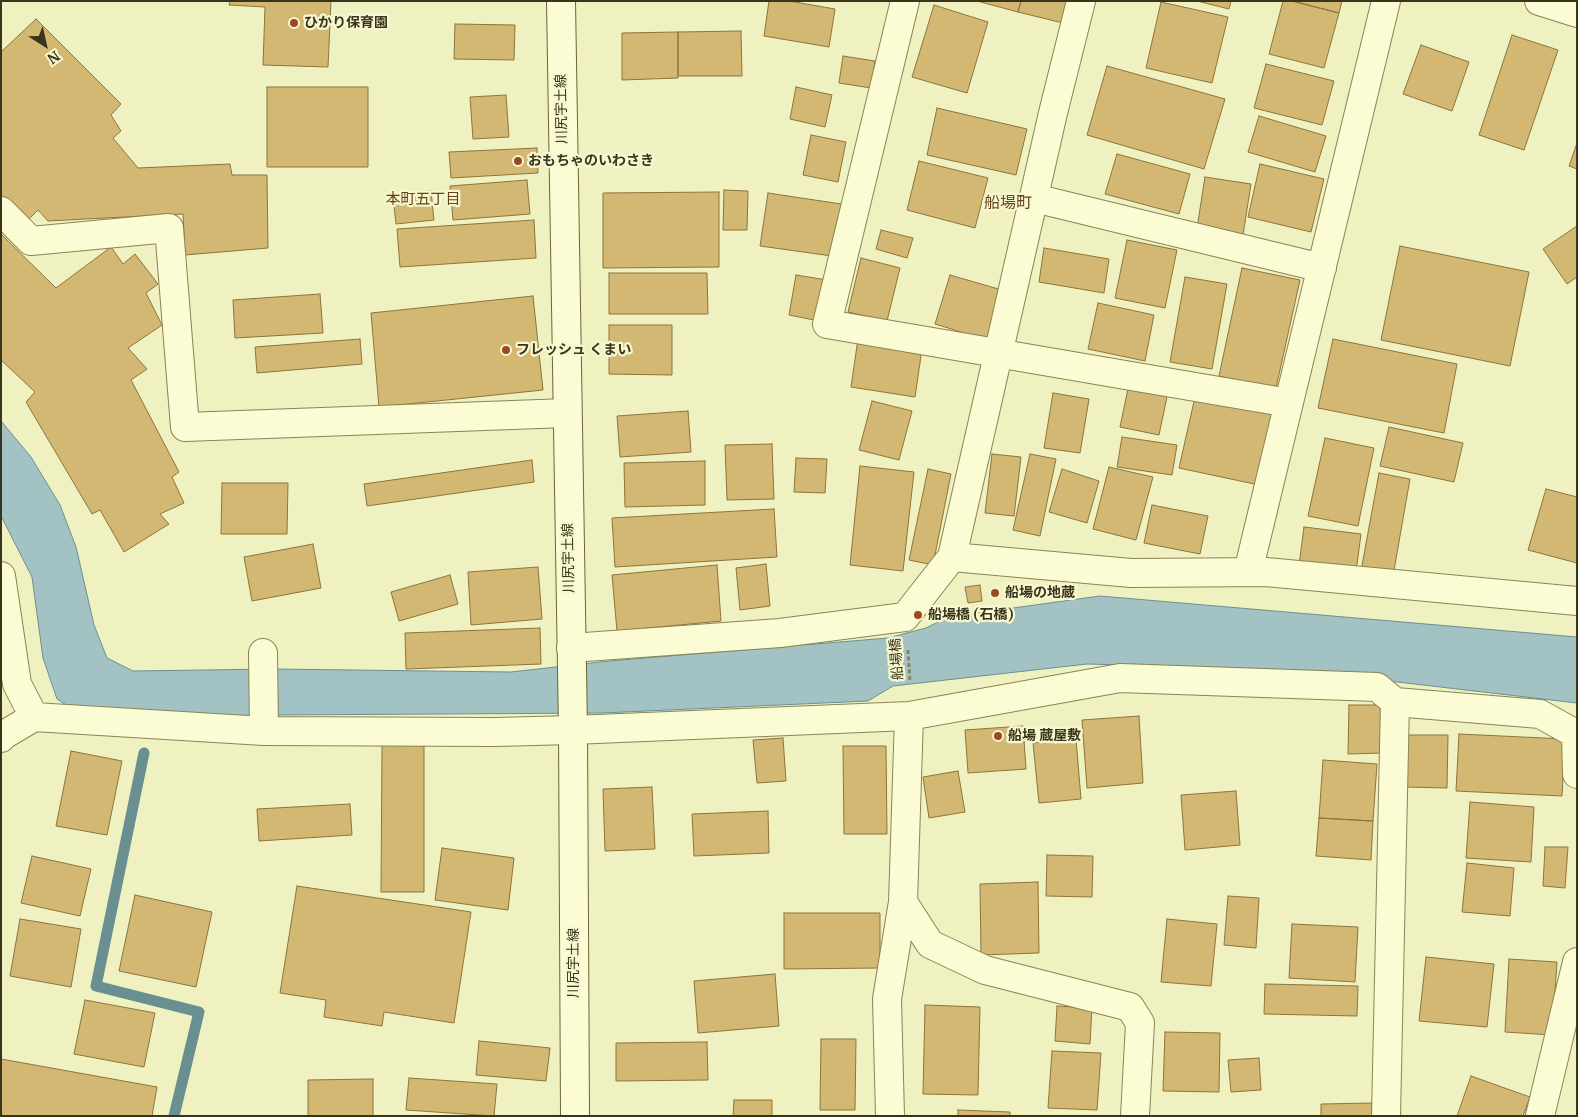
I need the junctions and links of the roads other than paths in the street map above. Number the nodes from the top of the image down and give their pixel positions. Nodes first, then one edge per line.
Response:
1 (561, 1) edge
2 (905, 1) edge
3 (1081, 1) edge
4 (1386, 1) edge
5 (1539, 1) edge
6 (1577, 14) edge
7 (1034, 198) junction
8 (1, 211) edge
9 (1322, 268) junction
10 (999, 352) junction
11 (1289, 403) junction
12 (567, 412) junction
13 (952, 557) junction
14 (1248, 572) junction
15 (1, 576) edge
16 (1577, 601) edge
17 (263, 653) dead end
18 (571, 654) junction
19 (9, 683) edge
20 (1395, 702) junction
21 (910, 703) junction
22 (34, 717) junction
23 (573, 725) junction
24 (264, 731) junction
25 (1, 738) edge
26 (1577, 774) edge
27 (903, 902) junction
28 (1577, 962) edge
29 (575, 1116) edge
30 (890, 1116) edge
31 (1135, 1116) edge
32 (1386, 1116) edge
33 (1540, 1116) edge

1 - 12 street, 川尻宇土線
2 - 10 street
3 - 7 street
4 - 9 street
5 - 6 street
7 - 9 street
7 - 10 street
8 - 12 street
9 - 11 street
10 - 11 street
10 - 13 street
11 - 14 street
12 - 18 street, 川尻宇土線
13 - 14 street
13 - 18 street
14 - 16 street
15 - 19 street
17 - 24 street
18 - 23 street, 川尻宇土線
19 - 22 street
20 - 21 street
20 - 26 street
20 - 32 street
21 - 23 street
21 - 27 street
22 - 24 street
22 - 25 street
23 - 24 street
23 - 29 street, 川尻宇土線
27 - 30 street
27 - 31 street
28 - 33 street

